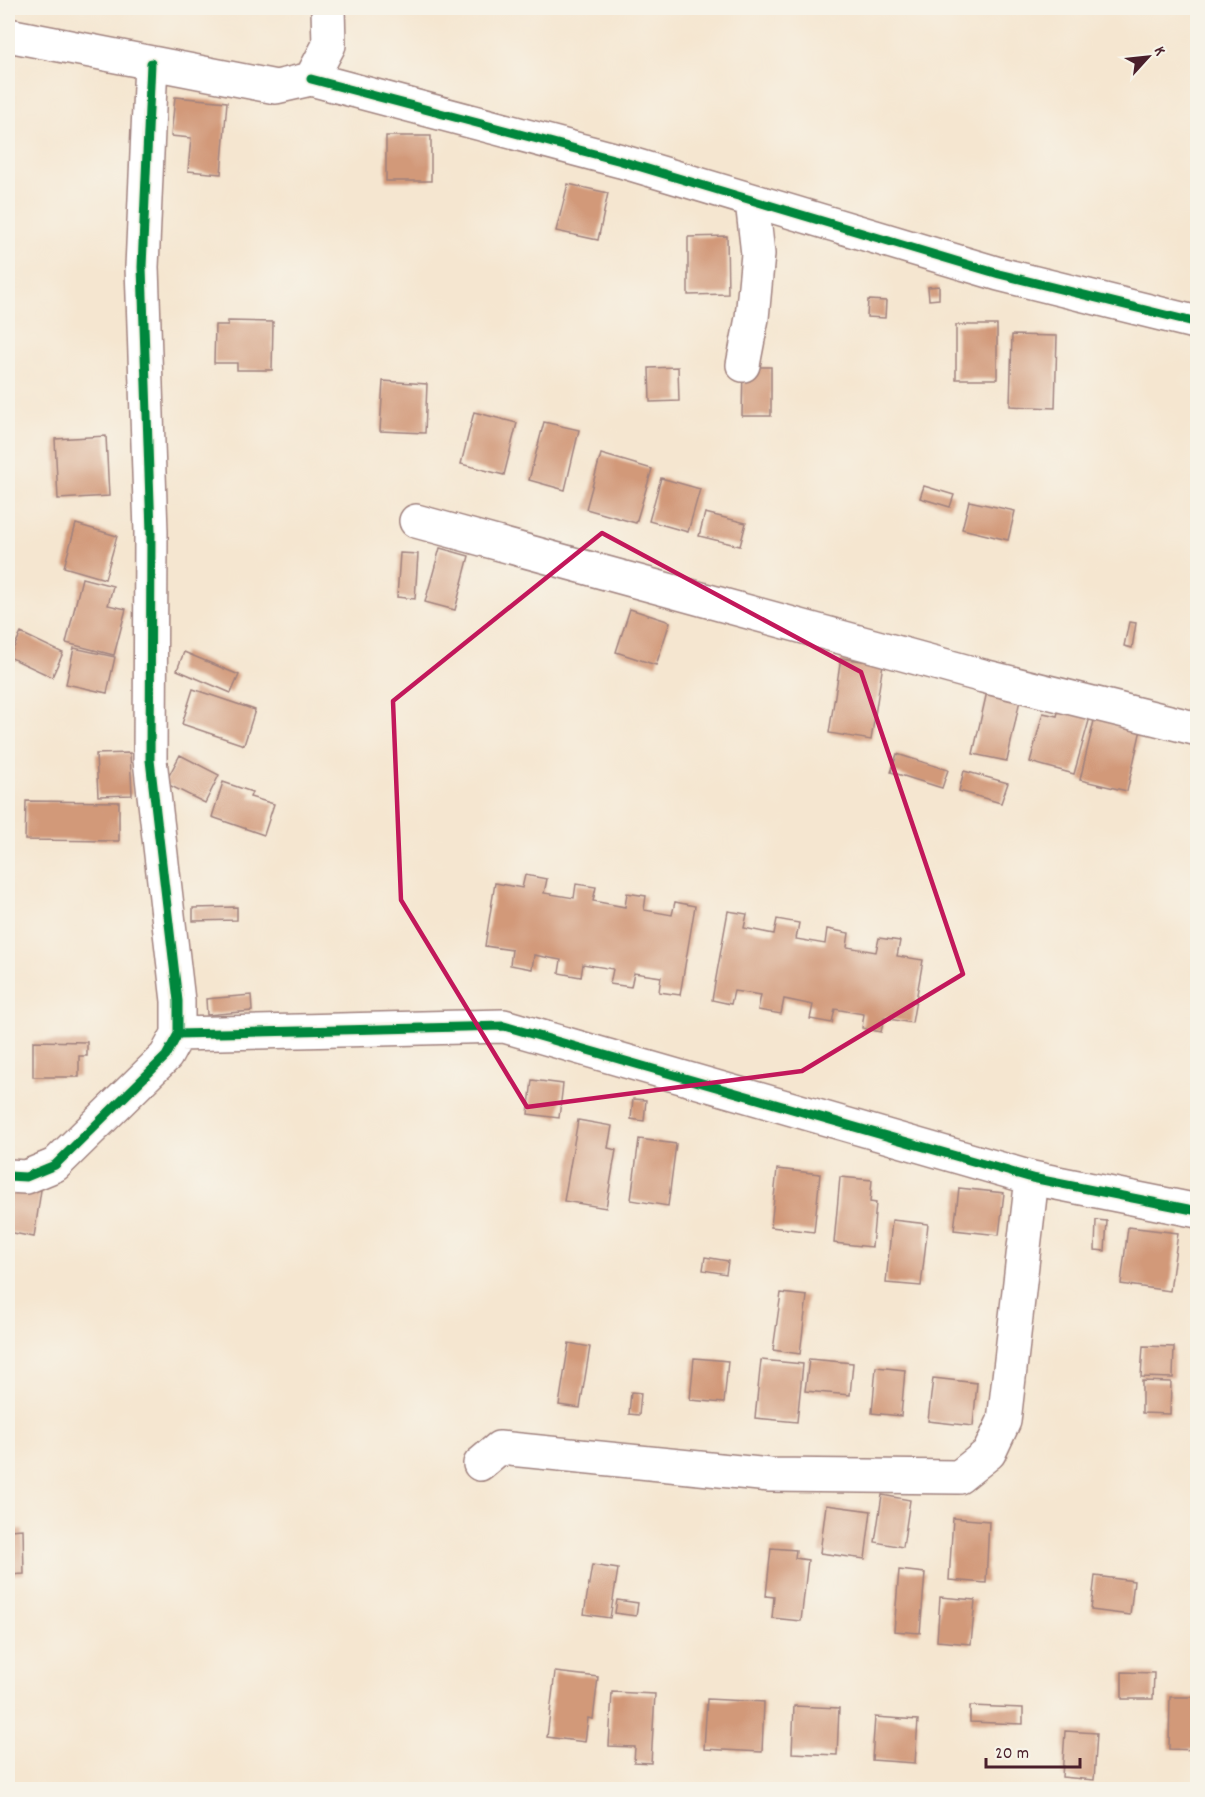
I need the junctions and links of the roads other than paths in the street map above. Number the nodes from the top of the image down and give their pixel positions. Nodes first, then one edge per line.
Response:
1 (328, 8) edge
2 (8, 35) edge
3 (151, 63) junction
4 (311, 79) junction
5 (752, 201) junction
6 (1197, 322) edge
7 (743, 365) dead end
8 (416, 521) dead end
9 (1197, 729) edge
10 (178, 1034) junction
11 (8, 1176) edge
12 (1032, 1178) junction
13 (1197, 1211) edge
14 (480, 1464) dead end

1 - 4 street
2 - 3 street
3 - 4 street
3 - 10 street
4 - 5 street
5 - 6 street
5 - 7 street
8 - 9 street
10 - 11 street
10 - 12 street
12 - 13 street
12 - 14 street

